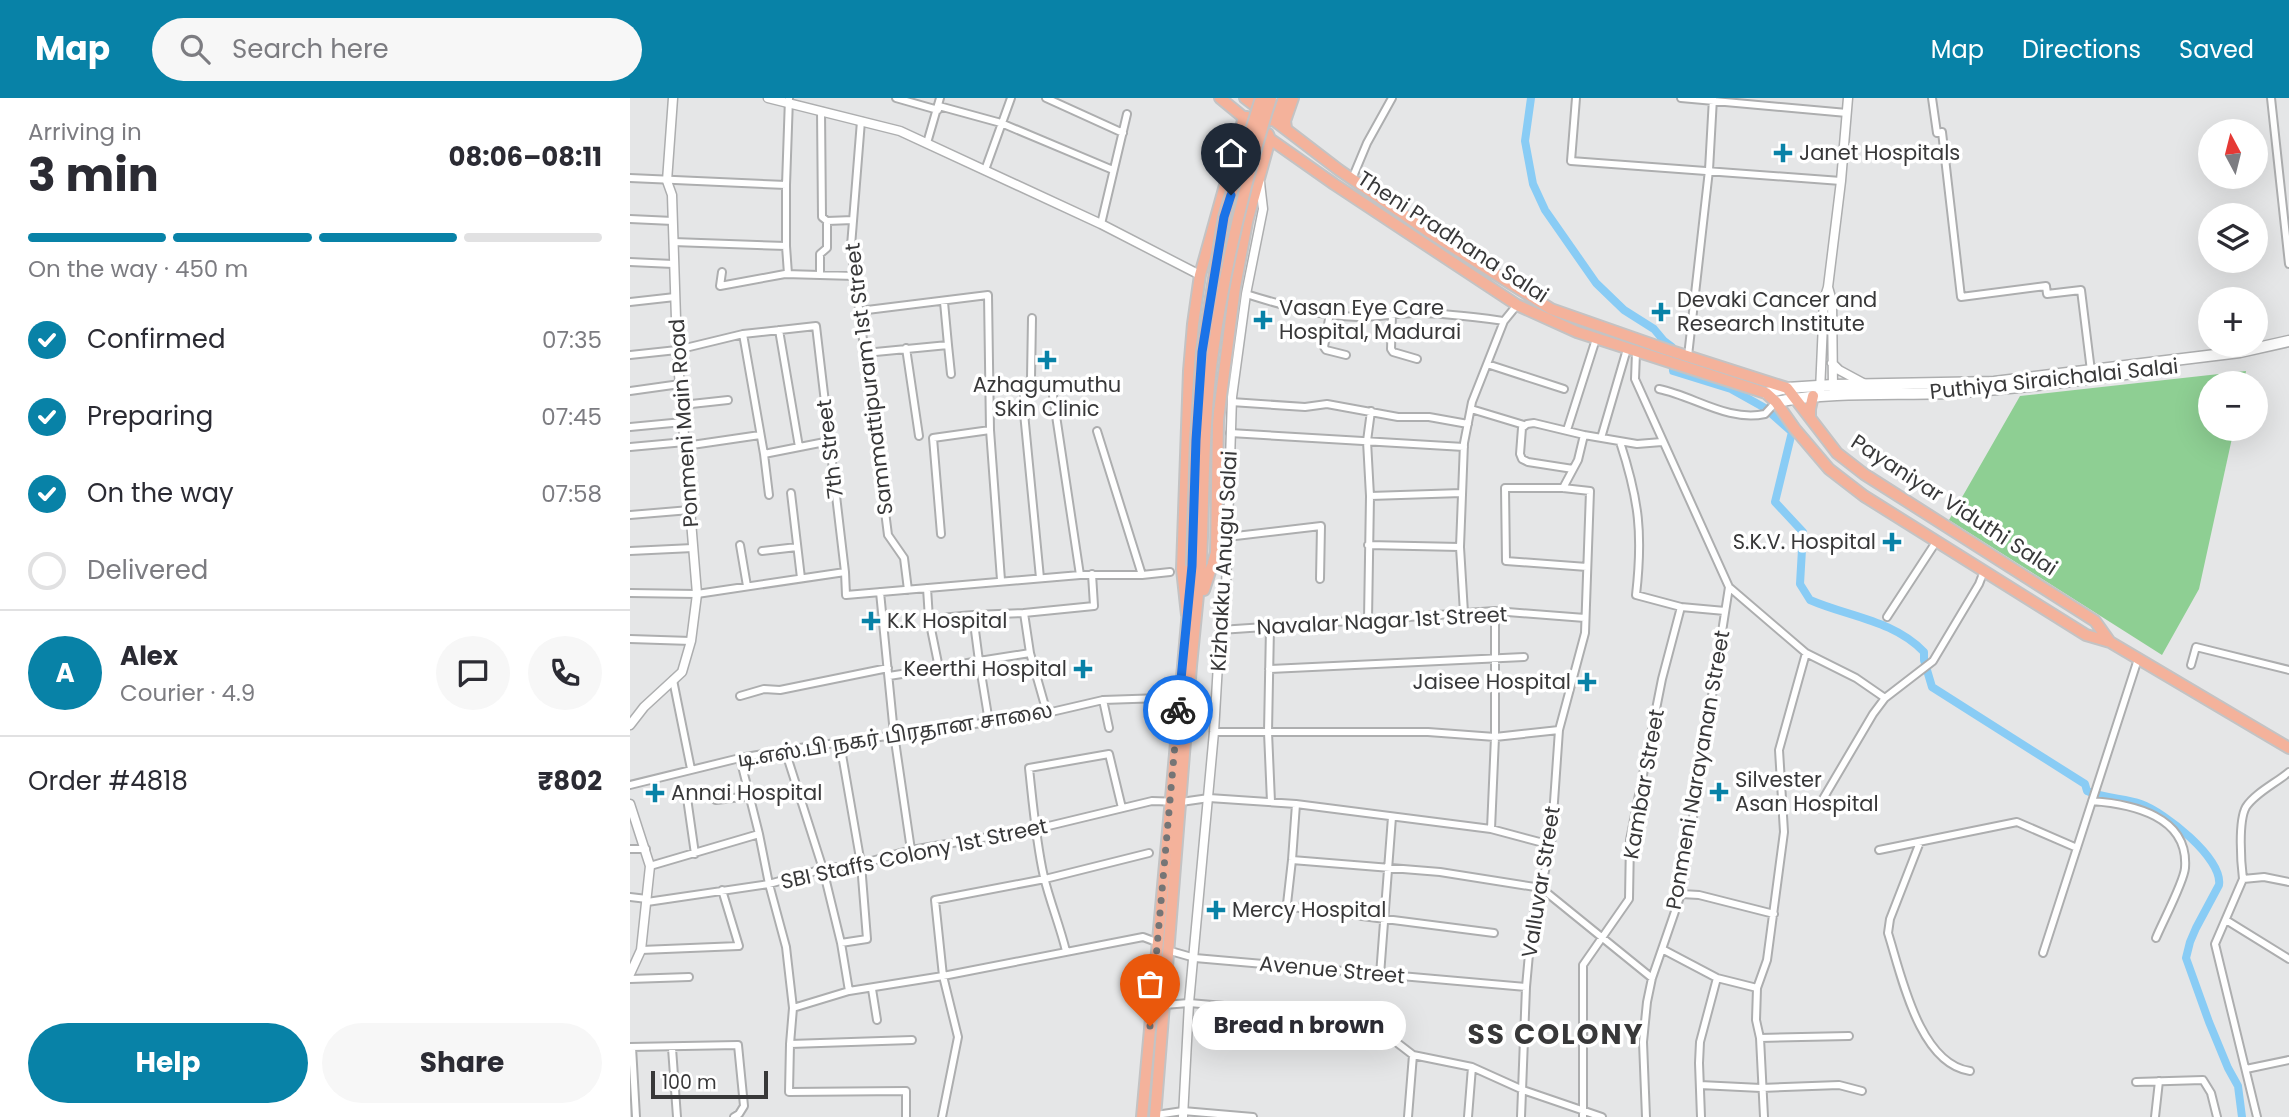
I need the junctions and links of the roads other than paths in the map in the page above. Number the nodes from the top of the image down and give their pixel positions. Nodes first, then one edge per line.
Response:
1 (673, 98) edge
2 (768, 98) edge
3 (896, 98) edge
4 (940, 98) edge
5 (1011, 98) edge
6 (1046, 98) edge
7 (1261, 98) edge
8 (1271, 98) edge
9 (1284, 98) edge
10 (1293, 98) edge
11 (1392, 98) edge
12 (1576, 98) edge
13 (1681, 98) edge
14 (1848, 98) edge
15 (1933, 98) edge
16 (2271, 98) edge
17 (1248, 99) edge
18 (789, 100) edge
19 (1222, 100) edge
20 (1713, 100) edge
21 (938, 108) junction
22 (821, 111) junction
23 (1847, 113) junction
24 (1128, 114) dead end
25 (1244, 117) junction
26 (1259, 119) junction
27 (861, 121) junction
28 (1001, 122) junction
29 (1281, 124) junction
30 (1122, 133) junction
31 (1270, 139) junction
32 (927, 143) junction
33 (1290, 152) junction
34 (1263, 162) junction
35 (985, 170) junction
36 (1113, 170) junction
37 (1709, 170) junction
38 (1259, 175) junction
39 (630, 178) edge
40 (1352, 178) junction
41 (667, 181) junction
42 (1841, 181) junction
43 (786, 185) junction
44 (1224, 189) junction
45 (630, 219) edge
46 (853, 220) junction
47 (673, 221) junction
48 (827, 221) junction
49 (1101, 224) junction
50 (673, 242) junction
51 (786, 246) junction
52 (630, 262) edge
53 (673, 264) junction
54 (2289, 264) edge
55 (722, 272) dead end
56 (788, 274) junction
57 (820, 275) junction
58 (855, 275) junction
59 (1200, 275) junction
60 (1828, 287) junction
61 (1246, 294) junction
62 (675, 297) junction
63 (630, 302) edge
64 (944, 302) junction
65 (1517, 305) junction
66 (859, 311) junction
67 (1329, 313) junction
68 (1392, 315) junction
69 (1032, 318) dead end
70 (1504, 320) junction
71 (779, 330) junction
72 (743, 334) junction
73 (1596, 339) junction
74 (2289, 341) edge
75 (948, 345) junction
76 (906, 348) junction
77 (2289, 348) edge
78 (677, 350) junction
79 (1632, 351) junction
80 (865, 353) junction
81 (630, 355) edge
82 (1346, 355) dead end
83 (1676, 357) junction
84 (1417, 359) dead end
85 (1832, 363) junction
86 (1487, 364) junction
87 (1821, 370) junction
88 (2091, 371) junction
89 (951, 374) dead end
90 (1033, 381) junction
91 (680, 384) junction
92 (1865, 384) junction
93 (1805, 386) junction
94 (990, 387) junction
95 (1787, 388) junction
96 (1026, 389) junction
97 (1564, 389) dead end
98 (1659, 389) dead end
99 (1833, 390) junction
100 (630, 391) edge
101 (1766, 393) junction
102 (1818, 393) junction
103 (1795, 398) junction
104 (728, 400) dead end
105 (1231, 402) junction
106 (682, 405) junction
107 (1770, 408) junction
108 (1471, 409) junction
109 (1371, 411) junction
110 (1811, 419) junction
111 (683, 422) junction
112 (1468, 424) junction
113 (1524, 425) junction
114 (630, 427) edge
115 (990, 430) junction
116 (1567, 430) junction
117 (1097, 431) dead end
118 (1230, 433) junction
119 (760, 435) junction
120 (1584, 435) junction
121 (919, 436) dead end
122 (1601, 438) junction
123 (830, 441) junction
124 (1367, 442) junction
125 (1620, 442) junction
126 (1662, 442) junction
127 (685, 444) junction
128 (630, 447) edge
129 (799, 447) junction
130 (1464, 447) junction
131 (764, 454) junction
132 (1853, 466) junction
133 (1573, 469) junction
134 (1842, 479) junction
135 (1563, 488) junction
136 (791, 493) dead end
137 (1462, 493) junction
138 (769, 495) dead end
139 (1370, 496) junction
140 (690, 510) junction
141 (1928, 514) junction
142 (630, 515) edge
143 (1917, 530) junction
144 (941, 534) dead end
145 (1227, 537) junction
146 (1936, 542) junction
147 (740, 545) dead end
148 (1368, 545) junction
149 (797, 547) junction
150 (1460, 547) junction
151 (693, 548) junction
152 (630, 551) edge
153 (761, 551) dead end
154 (1197, 565) junction
155 (1587, 567) junction
156 (1984, 571) junction
157 (845, 572) junction
158 (1170, 572) dead end
159 (1080, 575) junction
160 (1092, 575) junction
161 (1142, 575) junction
162 (801, 578) junction
163 (1040, 578) junction
164 (1320, 579) dead end
165 (1001, 580) junction
166 (747, 586) junction
167 (1729, 587) junction
168 (927, 588) junction
169 (908, 590) junction
170 (880, 592) junction
171 (630, 593) edge
172 (698, 594) junction
173 (1681, 607) junction
174 (1495, 611) junction
175 (1725, 611) junction
176 (1192, 612) junction
177 (1024, 613) junction
178 (1464, 613) junction
179 (973, 615) junction
180 (1887, 617) dead end
181 (1585, 618) junction
182 (929, 619) junction
183 (1368, 620) junction
184 (1270, 627) junction
185 (1220, 630) junction
186 (630, 639) edge
187 (691, 640) junction
188 (2110, 642) junction
189 (1030, 653) junction
190 (1806, 653) junction
191 (1524, 657) dead end
192 (1496, 658) junction
193 (2137, 659) junction
194 (979, 660) junction
195 (2191, 665) dead end
196 (888, 668) junction
197 (939, 668) junction
198 (1269, 668) junction
199 (2289, 670) edge
200 (889, 676) junction
201 (673, 680) junction
202 (740, 695) dead end
203 (1162, 698) dead end
204 (1885, 698) junction
205 (1103, 700) junction
206 (1047, 713) junction
207 (632, 720) edge
208 (989, 722) junction
209 (1109, 729) dead end
210 (1559, 730) junction
211 (1214, 732) junction
212 (1268, 732) junction
213 (894, 734) junction
214 (1495, 737) junction
215 (840, 743) junction
216 (2289, 748) edge
217 (785, 750) junction
218 (740, 758) junction
219 (691, 769) junction
220 (2289, 772) edge
221 (630, 785) edge
222 (750, 796) junction
223 (1209, 797) junction
224 (1175, 801) junction
225 (2092, 801) junction
226 (1271, 802) junction
227 (1296, 804) junction
228 (631, 808) edge
229 (1122, 808) junction
230 (1817, 809) dead end
231 (1392, 817) junction
232 (1036, 829) junction
233 (1491, 829) junction
234 (759, 834) junction
235 (1920, 842) junction
236 (1550, 845) junction
237 (2077, 848) junction
238 (630, 849) edge
239 (646, 849) junction
240 (911, 850) junction
241 (1880, 850) dead end
242 (1149, 853) dead end
243 (695, 854) junction
244 (1292, 860) junction
245 (860, 864) junction
246 (650, 866) junction
247 (1387, 867) junction
248 (823, 869) junction
249 (1045, 879) junction
250 (2244, 879) junction
251 (2289, 881) edge
252 (769, 884) junction
253 (1541, 888) junction
254 (722, 890) junction
255 (1681, 894) junction
256 (630, 898) edge
257 (647, 901) junction
258 (1774, 914) junction
259 (1384, 919) junction
260 (2226, 920) junction
261 (1494, 933) dead end
262 (1602, 936) junction
263 (2156, 938) dead end
264 (841, 943) junction
265 (1158, 943) junction
266 (1662, 949) junction
267 (640, 950) junction
268 (1066, 951) junction
269 (1168, 951) junction
270 (2043, 953) dead end
271 (1195, 958) junction
272 (2289, 958) edge
273 (630, 974) edge
274 (1380, 975) junction
275 (943, 976) junction
276 (689, 977) dead end
277 (1652, 978) junction
278 (1717, 978) junction
279 (630, 979) edge
280 (1526, 987) junction
281 (1757, 988) junction
282 (872, 989) junction
283 (849, 991) junction
284 (1189, 1003) junction
285 (1164, 1005) junction
286 (793, 1008) junction
287 (877, 1020) dead end
288 (1849, 1036) dead end
289 (1760, 1038) junction
290 (912, 1040) dead end
291 (790, 1044) junction
292 (631, 1047) edge
293 (672, 1048) junction
294 (1413, 1055) junction
295 (2289, 1060) edge
296 (1472, 1067) junction
297 (2246, 1069) junction
298 (1970, 1071) dead end
299 (2159, 1081) junction
300 (2136, 1082) dead end
301 (1700, 1084) junction
302 (1761, 1088) junction
303 (1523, 1090) junction
304 (1861, 1091) dead end
305 (1183, 1114) edge
306 (1583, 1114) edge
307 (1155, 1116) edge
308 (636, 1117) edge
309 (677, 1117) edge
310 (734, 1117) edge
311 (906, 1117) edge
312 (942, 1117) edge
313 (1142, 1117) edge
314 (1253, 1117) edge
315 (1408, 1117) edge
316 (1468, 1117) edge
317 (1521, 1117) edge
318 (1602, 1117) edge
319 (1646, 1117) edge
320 (1702, 1117) edge
321 (1765, 1117) edge
322 (2155, 1117) edge
323 (2217, 1117) edge
324 (2257, 1117) edge

1 - 41 street, Ponmeni Main Road
2 - 18 street
3 - 21 street
4 - 21 street
5 - 28 street
6 - 30 street
7 - 154 main road, bridge
8 - 154 main road, bridge
9 - 29 main road
10 - 29 main road
11 - 40 street
12 - 37 street
13 - 20 street
14 - 23 street
15 - 88 street
16 - 54 street
17 - 26 main road
17 - 29 main road, Theni Pradhana Salai
18 - 22 street
18 - 43 street
19 - 25 main road, Theni Pradhana Salai
19 - 44 main road
20 - 23 street
20 - 37 street
21 - 28 street
21 - 32 street
22 - 27 street
22 - 48 street
23 - 42 street
24 - 30 street
25 - 26 main road
25 - 31 main road, Theni Pradhana Salai
25 - 44 main road
26 - 29 main road
26 - 31 main road
27 - 32 street
27 - 46 street, Sammattipuram 1st Street
28 - 35 street
28 - 36 street
29 - 40 main road, Theni Pradhana Salai
30 - 36 street
31 - 33 main road, Theni Pradhana Salai
31 - 34 main road
32 - 35 street
33 - 34 main road
33 - 65 main road, Theni Pradhana Salai
34 - 38 main road
35 - 49 street
36 - 49 street
37 - 42 street
37 - 83 street
38 - 61 street, Kizhakku Anugu Salai
38 - 176 main road
39 - 41 street
40 - 83 main road, Theni Pradhana Salai
41 - 43 street
41 - 47 street, Ponmeni Main Road
42 - 60 street
43 - 51 street
44 - 59 main road
45 - 47 street
46 - 48 street
46 - 58 street, Sammattipuram 1st Street
47 - 50 street, Ponmeni Main Road
48 - 57 street
49 - 59 street
50 - 51 street
50 - 53 street, Ponmeni Main Road
51 - 56 street
52 - 53 street
53 - 62 street, Ponmeni Main Road
55 - 56 street
56 - 57 street
57 - 58 street
58 - 66 street, Sammattipuram 1st Street
59 - 176 main road
60 - 85 street
60 - 87 street
61 - 67 street
61 - 105 street, Kizhakku Anugu Salai
62 - 63 street
62 - 78 street, Ponmeni Main Road
64 - 66 street
64 - 75 street
64 - 94 street
65 - 70 street
65 - 73 main road, Theni Pradhana Salai
66 - 80 street, Sammattipuram 1st Street
67 - 68 street
67 - 82 street
68 - 70 street
68 - 84 street
69 - 90 street
70 - 86 street
71 - 72 street
71 - 123 street, 7th Street
71 - 129 street
72 - 78 street
72 - 119 street
73 - 79 main road, Theni Pradhana Salai
73 - 116 street
74 - 88 main road, Puthiya Siraichalai Salai
75 - 76 street
75 - 89 street
76 - 80 street
76 - 121 street
77 - 99 main road, Puthiya Siraichalai Salai
78 - 81 street
78 - 91 street, Ponmeni Main Road
79 - 83 main road, Theni Pradhana Salai
79 - 122 street
79 - 126 street
80 - 169 street, Sammattipuram 1st Street
83 - 95 main road, Theni Pradhana Salai
83 - 101 main road, Theni Pradhana Salai
85 - 92 street
85 - 99 street
86 - 97 street
86 - 108 street
87 - 93 street
87 - 102 street
88 - 92 main road, Puthiya Siraichalai Salai
90 - 96 street
90 - 159 street
91 - 100 street
91 - 106 street, Ponmeni Main Road
92 - 99 main road, Puthiya Siraichalai Salai
93 - 95 main road
93 - 102 main road
94 - 96 street
94 - 115 street
95 - 101 main road
95 - 103 main road, Payaniyar Viduthi Salai
96 - 163 street
98 - 107 street
99 - 102 main road
101 - 107 main road, Payaniyar Viduthi Salai
102 - 103 main road
102 - 110 main road
103 - 107 main road
103 - 110 main road, Payaniyar Viduthi Salai
104 - 106 street
105 - 109 street
105 - 118 street, Kizhakku Anugu Salai
106 - 111 street, Ponmeni Main Road
107 - 134 main road, Payaniyar Viduthi Salai
108 - 112 street
108 - 113 street
109 - 112 street
109 - 124 street
110 - 132 main road, Payaniyar Viduthi Salai
111 - 114 street
111 - 127 street, Ponmeni Main Road
112 - 130 street
113 - 116 street
113 - 133 street
115 - 144 street
115 - 165 street
116 - 120 street
117 - 161 street
118 - 124 street
118 - 145 street, Kizhakku Anugu Salai
119 - 127 street
119 - 131 street
120 - 122 street
120 - 133 street
122 - 125 street
123 - 129 street
123 - 157 street, 7th Street
124 - 130 street
124 - 139 street
125 - 126 street
125 - 173 street
126 - 167 street
127 - 128 street
127 - 140 street, Ponmeni Main Road
129 - 131 street
130 - 137 street
131 - 138 street
132 - 134 main road
132 - 141 main road, Payaniyar Viduthi Salai
133 - 135 street
134 - 143 main road, Payaniyar Viduthi Salai
135 - 155 street, Valluvar Street
135 - 155 street
136 - 149 street
137 - 139 street
137 - 150 street
139 - 148 street
140 - 142 street
140 - 151 street, Ponmeni Main Road
141 - 143 main road
141 - 188 main road, Payaniyar Viduthi Salai
143 - 146 main road, Payaniyar Viduthi Salai
145 - 164 street
145 - 185 street, Kizhakku Anugu Salai
146 - 156 main road, Payaniyar Viduthi Salai
146 - 180 street
147 - 166 street
148 - 150 street
148 - 183 street
149 - 153 street
149 - 162 street
150 - 178 street
151 - 152 street
151 - 172 street, Ponmeni Main Road
154 - 176 main road
155 - 181 street, Valluvar Street
156 - 188 main road, Payaniyar Viduthi Salai
156 - 204 street
157 - 162 street
157 - 170 street
158 - 161 street
159 - 160 street
159 - 163 street
160 - 161 street
160 - 177 street
162 - 166 street
163 - 165 street
165 - 168 street
166 - 172 street
167 - 175 street, Ponmeni Narayanan Street
167 - 190 street
168 - 169 street
168 - 182 street
169 - 170 street
170 - 196 street
171 - 172 street
172 - 187 street, Ponmeni Main Road
173 - 175 street
173 - 262 street, Kambar Street
174 - 178 street, Navalar Nagar 1st Street
174 - 181 street, Navalar Nagar 1st Street
174 - 192 street
175 - 255 street, Ponmeni Narayanan Street
176 - 224 main road
177 - 179 street
177 - 189 street
178 - 183 street, Navalar Nagar 1st Street
179 - 182 street
179 - 194 street
181 - 210 street, Valluvar Street
182 - 197 street
183 - 184 street, Navalar Nagar 1st Street
184 - 185 street, Navalar Nagar 1st Street
184 - 198 street
185 - 211 street, Kizhakku Anugu Salai
186 - 187 street
187 - 201 street, Ponmeni Main Road
188 - 193 main road, Payaniyar Viduthi Salai
189 - 194 street
189 - 206 street
190 - 204 street
190 - 258 street
191 - 192 street
192 - 198 street
192 - 214 street
193 - 216 main road, Payaniyar Viduthi Salai
193 - 225 street
194 - 197 street
194 - 208 street
195 - 199 street
196 - 200 street
196 - 202 street
197 - 200 street
198 - 212 street
200 - 213 street
201 - 207 street, Ponmeni Main Road
201 - 219 street
203 - 205 street, டி.எஸ்.பி நகர் பிரதான சாலை
204 - 230 street
205 - 206 street, டி.எஸ்.பி நகர் பிரதான சாலை
205 - 209 street
206 - 208 street, டி.எஸ்.பி நகர் பிரதான சாலை
208 - 213 street, டி.எஸ்.பி நகர் பிரதான சாலை
210 - 214 street
210 - 236 street, Valluvar Street
211 - 212 street
211 - 223 street, Kizhakku Anugu Salai
212 - 214 street
212 - 226 street
213 - 215 street, டி.எஸ்.பி நகர் பிரதான சாலை
213 - 240 street
214 - 233 street
215 - 217 street, டி.எஸ்.பி நகர் பிரதான சாலை
215 - 245 street
217 - 218 street, டி.எஸ்.பி நகர் பிரதான சாலை
217 - 248 street
218 - 219 street, டி.எஸ்.பி நகர் பிரதான சாலை
218 - 222 street
219 - 221 street, டி.எஸ்.பி நகர் பிரதான சாலை
220 - 250 street
222 - 234 street
222 - 243 street
223 - 224 street, SBI Staffs Colony 1st Street
223 - 226 street, SBI Staffs Colony 1st Street
223 - 271 street, Kizhakku Anugu Salai
224 - 229 street, SBI Staffs Colony 1st Street
224 - 265 main road
224 - 269 main road
225 - 237 street
225 - 263 street
226 - 227 street, SBI Staffs Colony 1st Street
227 - 231 street, SBI Staffs Colony 1st Street
227 - 244 street
228 - 239 street
229 - 232 street, SBI Staffs Colony 1st Street
229 - 232 street
231 - 233 street, SBI Staffs Colony 1st Street
231 - 247 street
232 - 240 street, SBI Staffs Colony 1st Street
232 - 249 street
233 - 236 street, SBI Staffs Colony 1st Street
234 - 243 street
234 - 252 street
235 - 237 street
235 - 241 street
235 - 298 street
236 - 253 street, Valluvar Street
237 - 270 street
238 - 239 street
239 - 246 street
240 - 245 street, SBI Staffs Colony 1st Street
242 - 249 street
243 - 246 street
244 - 247 street
244 - 259 street
245 - 248 street, SBI Staffs Colony 1st Street
245 - 264 street
246 - 257 street
247 - 253 street
247 - 259 street
248 - 252 street, SBI Staffs Colony 1st Street
248 - 264 street
249 - 268 street
249 - 275 street
250 - 251 street
250 - 260 street
252 - 254 street, SBI Staffs Colony 1st Street
252 - 286 street
253 - 262 street
253 - 280 street, Valluvar Street
254 - 257 street, SBI Staffs Colony 1st Street
254 - 267 street
255 - 258 street
255 - 266 street, Ponmeni Narayanan Street
256 - 257 street, SBI Staffs Colony 1st Street
257 - 267 street
258 - 281 street
259 - 261 street
259 - 274 street
260 - 272 street
260 - 297 street
262 - 277 street
262 - 306 street, Kambar Street
264 - 283 street
265 - 268 street, Avenue Street
265 - 269 street, Avenue Street
265 - 313 main road
266 - 277 street, Ponmeni Narayanan Street
266 - 278 street
267 - 273 street
268 - 275 street
269 - 271 street, Avenue Street
269 - 285 main road
271 - 274 street, Avenue Street
271 - 284 street, Kizhakku Anugu Salai
274 - 280 street, Avenue Street
275 - 282 street
275 - 312 street
276 - 279 street
277 - 319 street, Ponmeni Narayanan Street
278 - 281 street
278 - 301 street
280 - 303 street, Valluvar Street
281 - 289 street
282 - 283 street
282 - 287 street
283 - 286 street
284 - 285 street
284 - 294 street
284 - 305 street, Kizhakku Anugu Salai
285 - 307 main road
286 - 291 street
288 - 289 street
289 - 302 street
290 - 291 street
291 - 311 street
292 - 293 street
292 - 308 street
293 - 309 street
293 - 310 street
294 - 296 street
294 - 315 street
295 - 297 street
296 - 303 street
296 - 316 street
297 - 324 street
299 - 300 street
299 - 322 street
299 - 323 street
301 - 302 street
301 - 320 street
302 - 304 street
302 - 321 street
303 - 306 street
303 - 317 street, Valluvar Street
305 - 307 street
305 - 314 street
306 - 318 street

